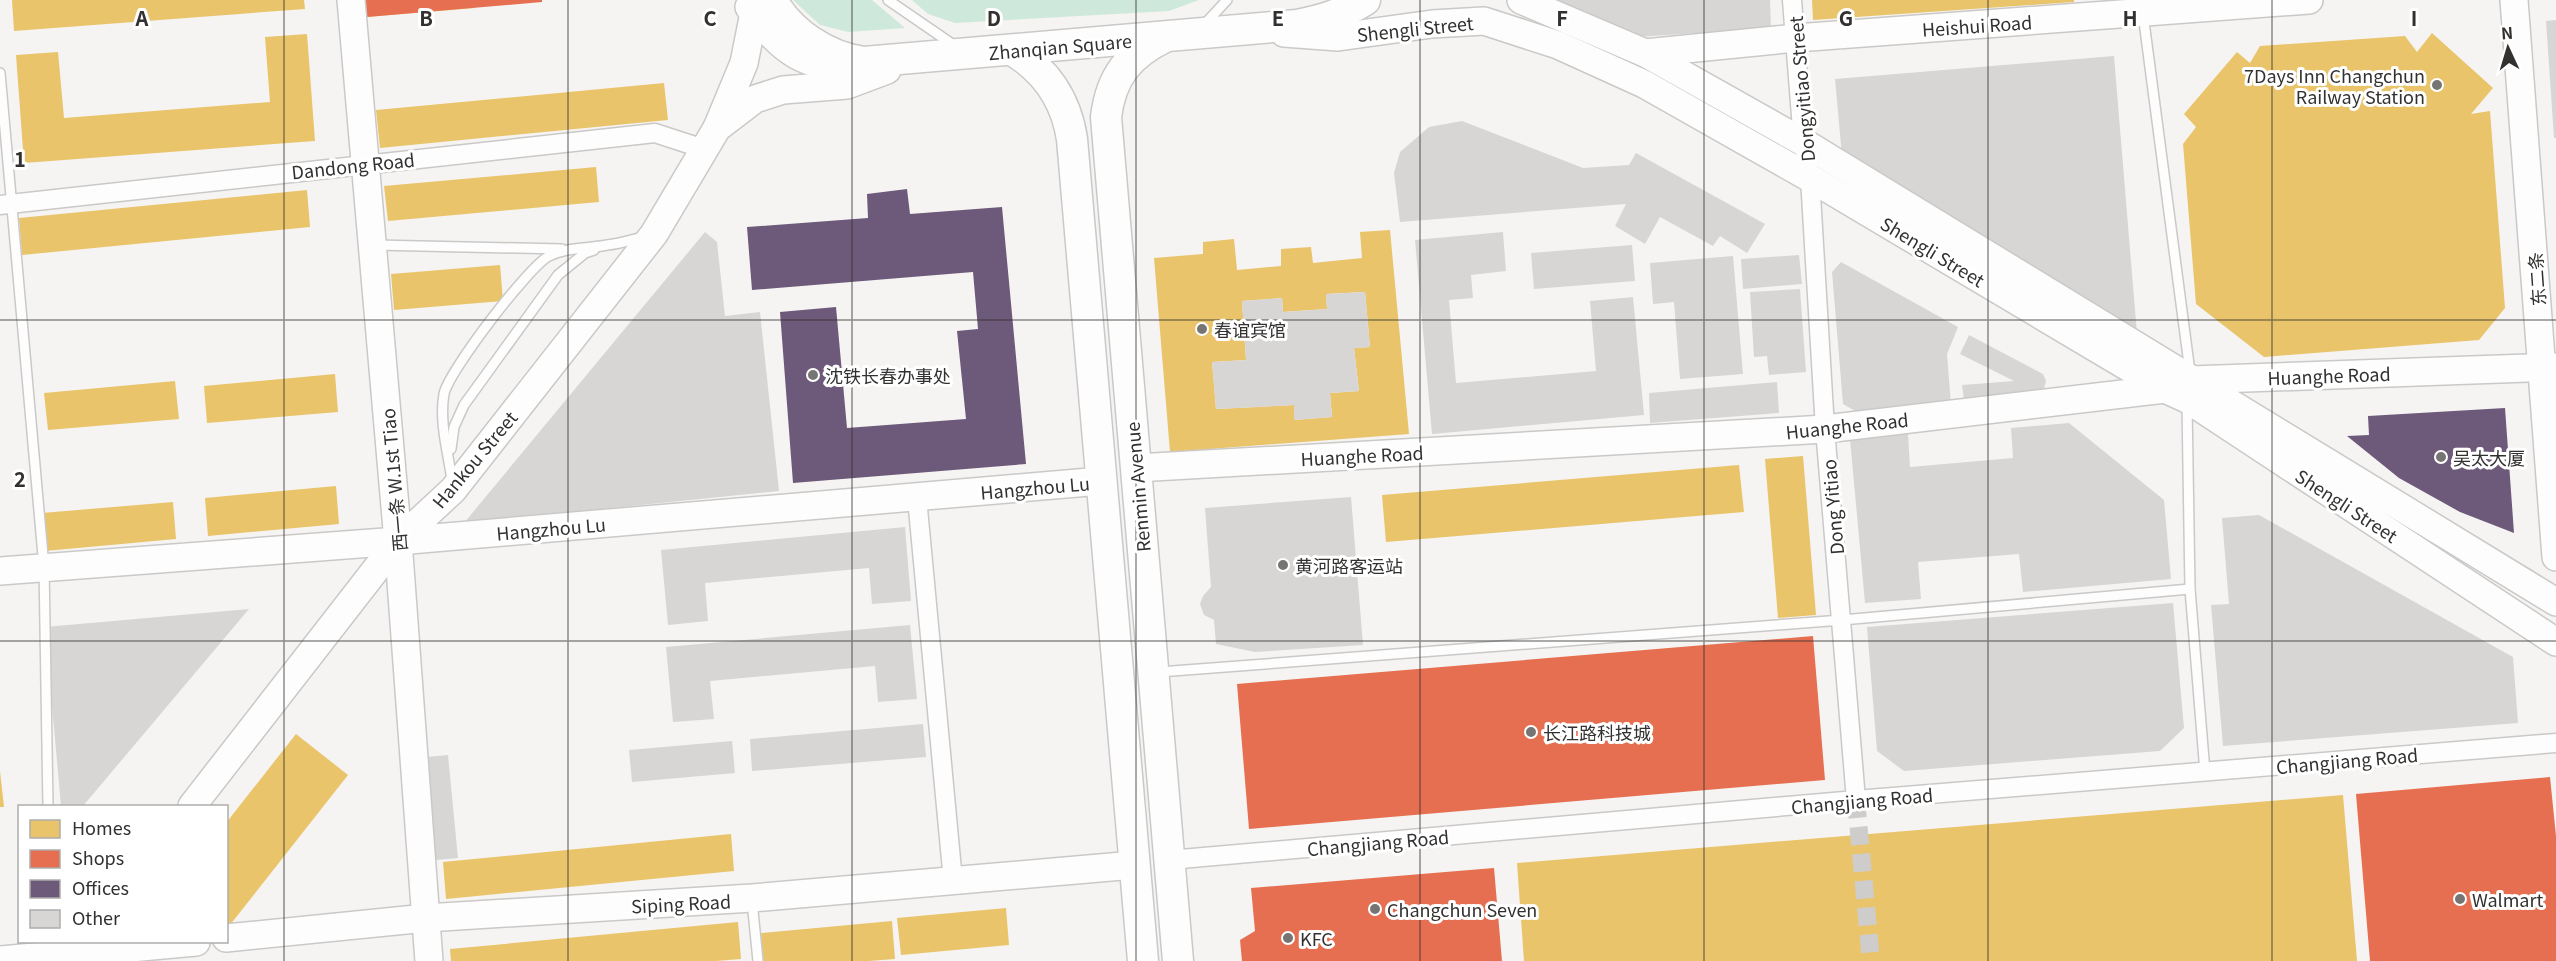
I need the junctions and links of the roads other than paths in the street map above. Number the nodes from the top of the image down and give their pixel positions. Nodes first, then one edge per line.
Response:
1 (351, 0) edge
2 (888, 0) edge
3 (1227, 0) edge
4 (1365, 0) edge
5 (1521, 0) edge
6 (1792, 0) edge
7 (2309, 0) edge
8 (2514, 0) edge
9 (758, 4) edge
10 (898, 4) edge
11 (2142, 6) edge
12 (1256, 29) junction
13 (1195, 34) junction
14 (1165, 37) junction
15 (1796, 38) junction
16 (1012, 50) junction
17 (1645, 53) junction
18 (967, 54) junction
19 (887, 70) junction
20 (0, 73) edge
21 (711, 138) junction
22 (1803, 142) junction
23 (366, 164) junction
24 (1810, 178) junction
25 (6, 205) edge
26 (654, 234) junction
27 (373, 245) junction
28 (607, 245) junction
29 (567, 249) junction
30 (2549, 367) edge
31 (2181, 389) junction
32 (1825, 429) junction
33 (449, 461) junction
34 (1136, 468) junction
35 (1101, 481) junction
36 (453, 490) junction
37 (917, 498) junction
38 (398, 541) junction
39 (2556, 557) edge
40 (44, 567) junction
41 (0, 571) edge
42 (2190, 589) junction
43 (2556, 602) edge
44 (1842, 620) junction
45 (2556, 642) edge
46 (1153, 673) junction
47 (2556, 743) edge
48 (2205, 772) junction
49 (1856, 800) junction
50 (48, 805) edge
51 (194, 805) edge
52 (1169, 860) junction
53 (1134, 865) junction
54 (953, 881) junction
55 (752, 898) junction
56 (426, 918) junction
57 (228, 938) edge
58 (182, 943) edge
59 (68, 951) edge
60 (0, 960) edge
61 (429, 961) edge
62 (758, 961) edge
63 (1143, 961) edge
64 (1178, 961) edge

1 - 23 street, 西一条 W.1st Tiao
2 - 10 lane
3 - 13 lane
4 - 12 main road, Zhanqian Square
5 - 17 street, Shengli Street
6 - 15 street, Dongyitiao Street
7 - 11 street, Heishui Road
8 - 30 street, 东二条
9 - 18 main road, Zhanqian Square
9 - 19 street
9 - 21 street
10 - 18 lane
11 - 15 street, Heishui Road
11 - 31 lane
12 - 13 main road, Zhanqian Square
12 - 24 street, Shengli Street
13 - 14 main road, Zhanqian Square
14 - 16 main road, Zhanqian Square
14 - 34 main road, Renmin Avenue
15 - 17 street, Heishui Road
15 - 22 street, Dongyitiao Street
16 - 18 main road, Zhanqian Square
16 - 35 main road, Renmin Avenue
17 - 22 street, Shengli Street
18 - 19 street
19 - 21 street
20 - 25 lane
21 - 23 street, Dandong Road
21 - 26 street, Hankou Street
22 - 24 street, Dongyitiao Street
22 - 31 street, Shengli Street
23 - 25 street, Dandong Road
23 - 27 street, 西一条 W.1st Tiao
24 - 31 street, Shengli Street
24 - 32 street, Dong Yitiao
25 - 40 lane
26 - 28 lane
26 - 36 street, Hankou Street
27 - 29 lane
27 - 38 street, 西一条 W.1st Tiao
28 - 29 lane
28 - 33 lane
29 - 33 lane
30 - 31 street, Huanghe Road
30 - 39 street, 东二条
31 - 32 street, Huanghe Road
31 - 42 lane
31 - 43 street, Shengli Street
31 - 45 street, Shengli Street
32 - 34 street, Huanghe Road
32 - 44 street, Dong Yitiao
33 - 36 lane
34 - 46 main road, Renmin Avenue
35 - 37 street, Hangzhou Lu
35 - 53 main road, Renmin Avenue
36 - 38 street, Hankou Street
37 - 38 street, Hangzhou Lu
37 - 54 street
38 - 40 street, Hangzhou Lu
38 - 51 street, Hankou Street
38 - 56 street, 西一条 W.1st Tiao
40 - 41 street, Hangzhou Lu
40 - 50 lane
42 - 44 lane
42 - 48 lane
44 - 46 lane
44 - 49 street, Dong Yitiao
46 - 52 main road, Renmin Avenue
47 - 48 street, Changjiang Road
48 - 49 street, Changjiang Road
49 - 52 street, Changjiang Road
52 - 64 main road, Renmin Avenue
53 - 54 street, Siping Road
53 - 63 main road, Renmin Avenue
54 - 55 street, Siping Road
55 - 56 street, Siping Road
55 - 62 lane
56 - 57 street, Siping Road
56 - 61 street, 西一条 W.1st Tiao
58 - 59 street
59 - 60 street

